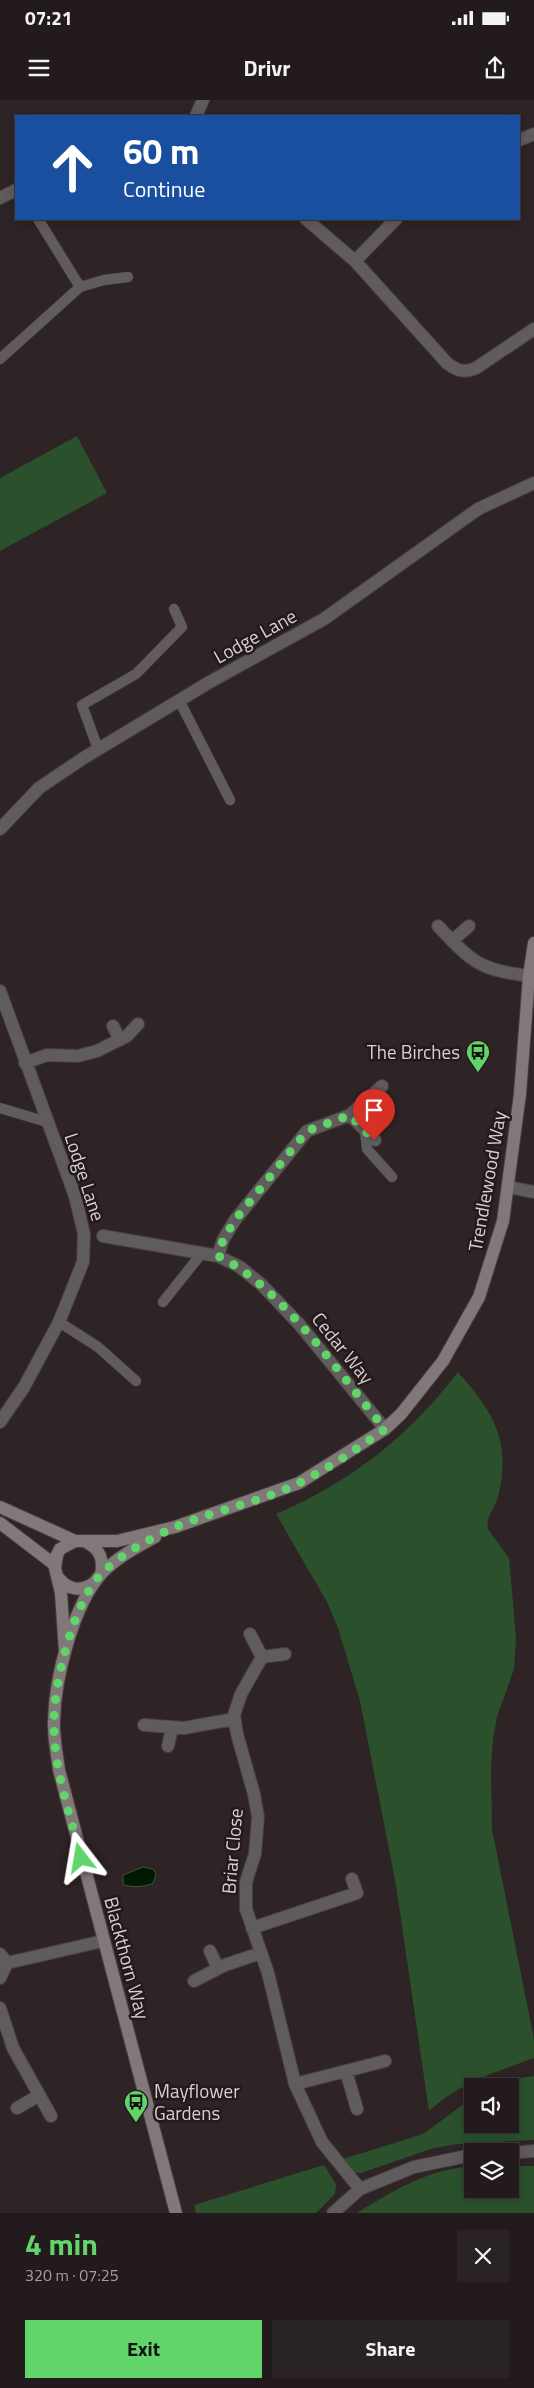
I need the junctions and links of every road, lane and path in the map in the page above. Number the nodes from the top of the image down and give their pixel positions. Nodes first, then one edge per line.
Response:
1 (203, 100) edge
2 (196, 115) edge
3 (534, 134) edge
4 (520, 140) edge
5 (15, 190) edge
6 (0, 198) edge
7 (39, 220) edge
8 (307, 220) edge
9 (395, 220) edge
10 (355, 261) junction
11 (128, 278) dead end
12 (80, 287) junction
13 (534, 329) edge
14 (0, 359) edge
15 (534, 483) edge
16 (174, 609) dead end
17 (179, 700) junction
18 (98, 749) junction
19 (230, 800) dead end
20 (0, 830) edge
21 (438, 926) dead end
22 (468, 926) dead end
23 (452, 941) junction
24 (534, 943) edge
25 (529, 976) junction
26 (0, 991) edge
27 (138, 1024) dead end
28 (112, 1026) dead end
29 (120, 1040) junction
30 (25, 1063) junction
31 (382, 1086) dead end
32 (0, 1108) edge
33 (350, 1115) junction
34 (47, 1122) junction
35 (365, 1131) junction
36 (374, 1140) dead end
37 (392, 1178) dead end
38 (508, 1187) junction
39 (534, 1192) edge
40 (103, 1236) dead end
41 (202, 1253) junction
42 (218, 1256) junction
43 (163, 1302) dead end
44 (59, 1322) junction
45 (136, 1381) dead end
46 (0, 1422) edge
47 (385, 1429) junction
48 (0, 1507) edge
49 (0, 1523) edge
50 (175, 1527) junction
51 (81, 1542) junction
52 (56, 1570) junction
53 (99, 1578) junction
54 (250, 1634) dead end
55 (65, 1652) junction
56 (285, 1654) dead end
57 (262, 1656) junction
58 (234, 1719) junction
59 (144, 1725) dead end
60 (172, 1728) junction
61 (168, 1746) dead end
62 (352, 1879) dead end
63 (252, 1928) junction
64 (103, 1941) junction
65 (210, 1951) dead end
66 (261, 1953) junction
67 (3, 1958) edge
68 (218, 1968) junction
69 (0, 1978) edge
70 (194, 1981) dead end
71 (0, 2008) edge
72 (384, 2061) dead end
73 (346, 2071) junction
74 (296, 2084) junction
75 (38, 2096) junction
76 (17, 2108) dead end
77 (357, 2109) dead end
78 (51, 2116) dead end
79 (534, 2151) edge
80 (519, 2152) edge
81 (464, 2157) edge
82 (360, 2189) junction
83 (176, 2213) edge
84 (333, 2213) edge

1 - 2 street
3 - 4 street
5 - 6 street
7 - 12 lane
8 - 10 street
9 - 10 street
10 - 13 street
11 - 12 lane
12 - 14 lane
15 - 17 street, Lodge Lane
16 - 18 lane
17 - 18 street, Lodge Lane
17 - 19 lane
18 - 20 street, Lodge Lane
21 - 23 street
22 - 23 street
23 - 25 street
24 - 25 street, Trendlewood Way
25 - 38 street, Trendlewood Way
26 - 30 street, Lodge Lane
27 - 29 street
28 - 29 street
29 - 30 street
30 - 34 street, Lodge Lane
31 - 33 street
32 - 34 lane
33 - 35 street
33 - 42 street
34 - 44 street, Lodge Lane
35 - 36 street
35 - 37 lane
38 - 39 street
38 - 47 street, Trendlewood Way
40 - 41 street, Cedar Way
41 - 42 street, Cedar Way
41 - 43 lane
42 - 47 street, Cedar Way
44 - 45 lane
44 - 46 street, Lodge Lane
47 - 50 street, Trendlewood Way
48 - 51 street
49 - 52 street
50 - 51 street
50 - 53 street
51 - 52 street
51 - 53 street
52 - 53 street
52 - 55 street
53 - 55 street
54 - 57 street
55 - 64 street, Blackthorn Way
56 - 57 street
57 - 58 street
58 - 60 street
58 - 63 street, Briar Close
59 - 60 street
60 - 61 street
62 - 63 street
63 - 66 street, Briar Close
64 - 67 street
64 - 83 street, Blackthorn Way
65 - 68 street
66 - 68 street
66 - 74 street, Briar Close
67 - 69 street
68 - 70 street
71 - 75 street
72 - 73 street
73 - 74 street
73 - 77 street
74 - 82 street, Briar Close
75 - 76 street
75 - 78 street
79 - 80 street
81 - 82 street
82 - 84 street

